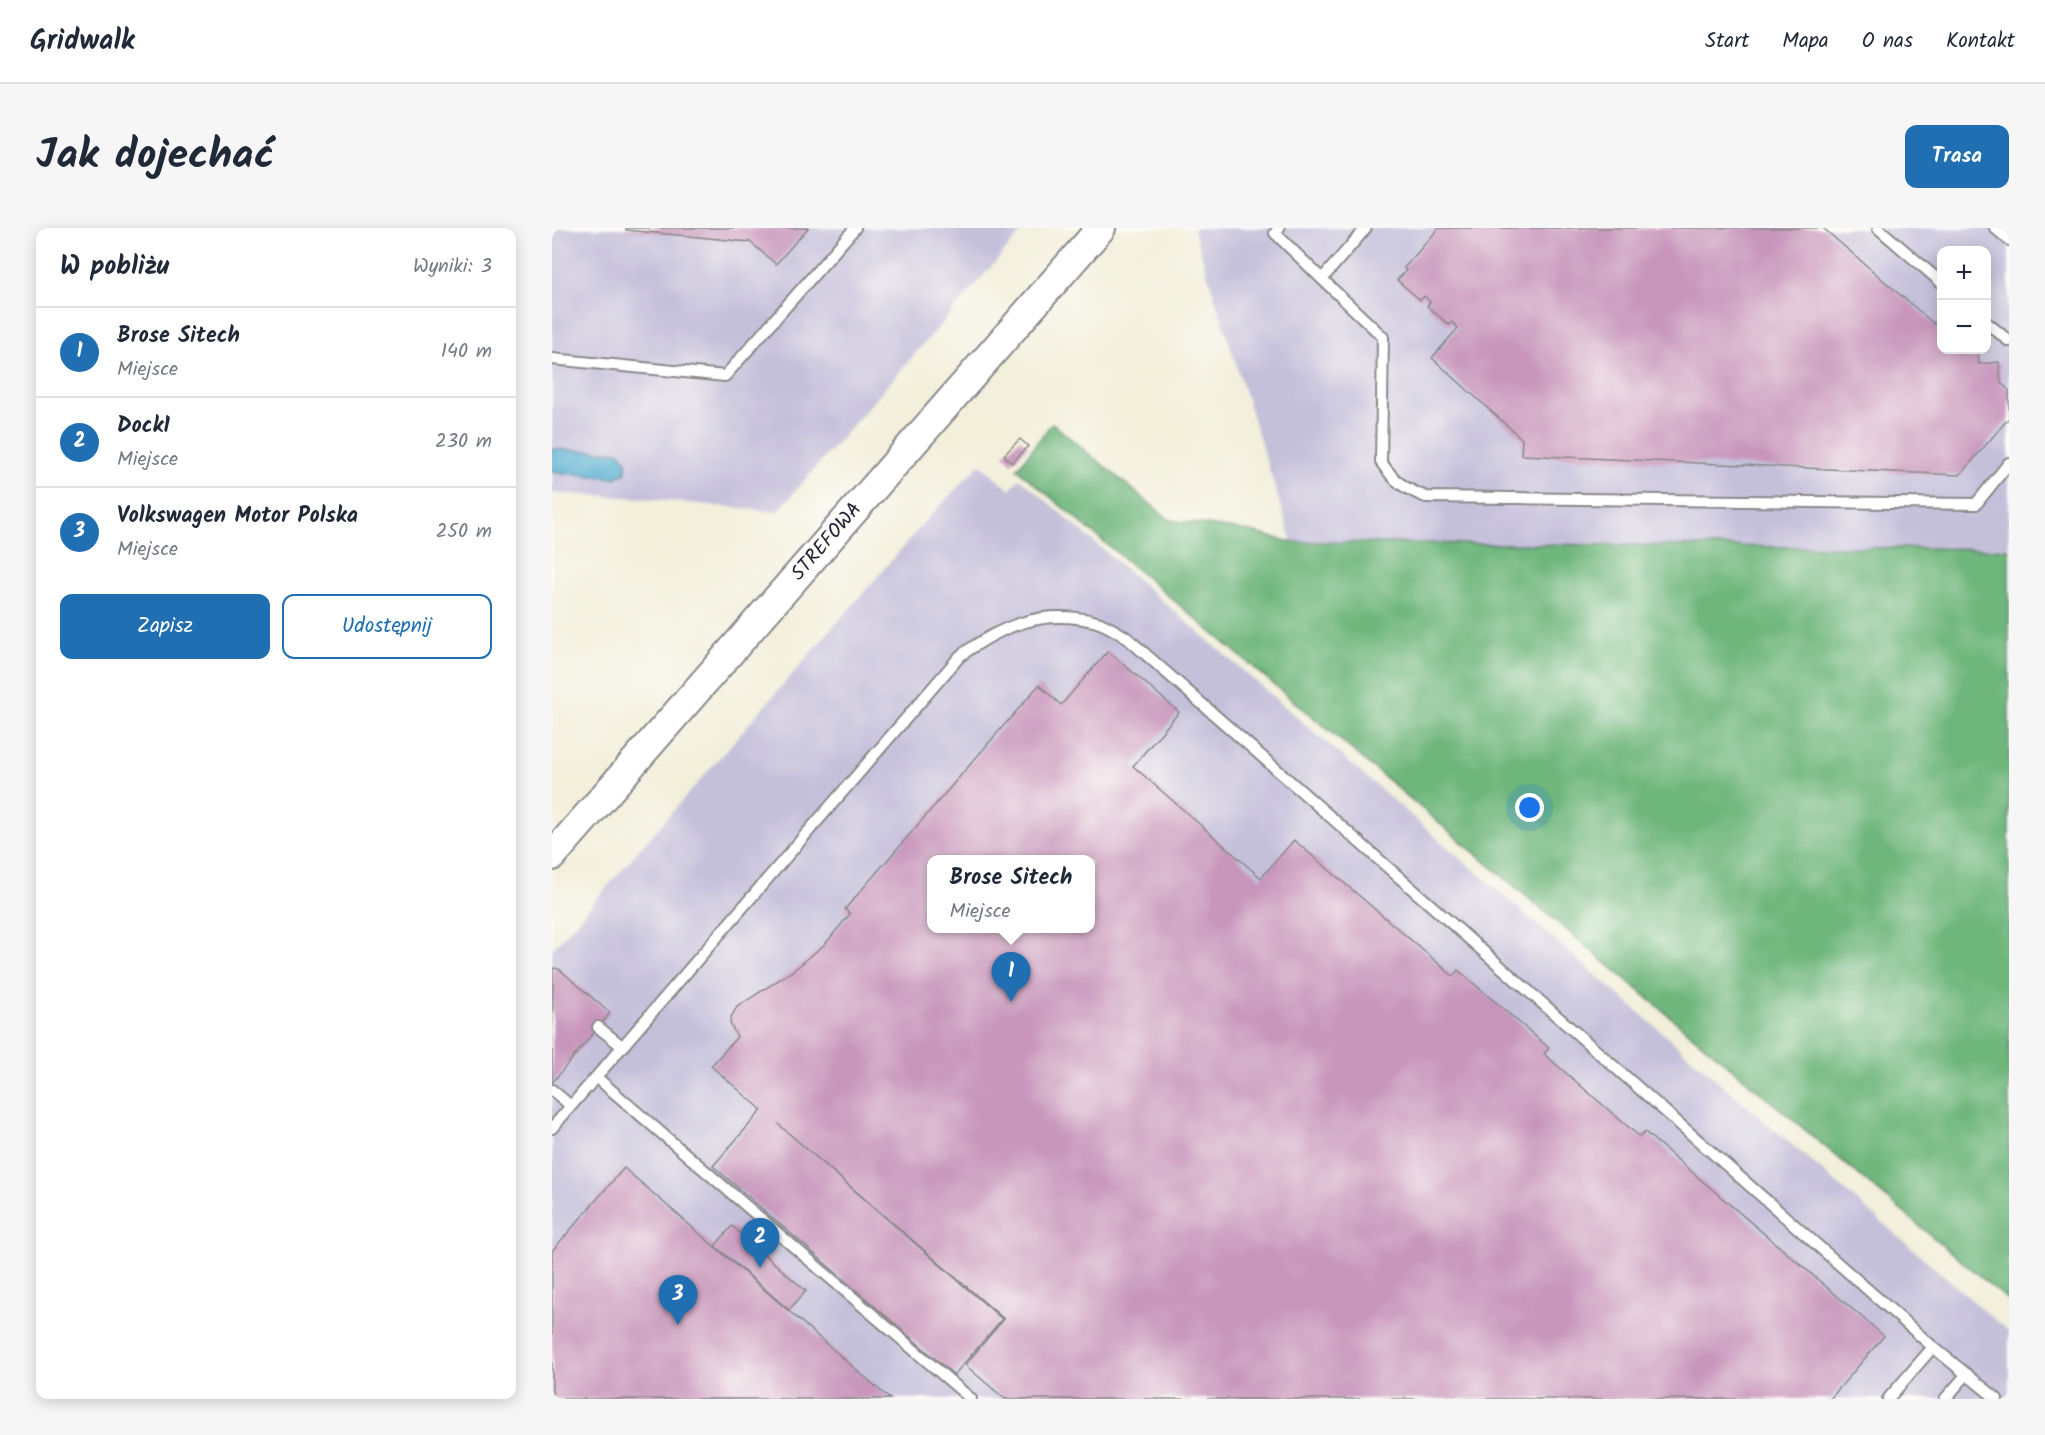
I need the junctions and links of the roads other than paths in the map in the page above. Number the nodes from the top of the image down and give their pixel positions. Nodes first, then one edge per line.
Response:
1 (855, 228) edge
2 (1101, 228) edge
3 (1279, 228) edge
4 (1366, 228) edge
5 (1878, 228) edge
6 (1995, 228) edge
7 (2009, 240) edge
8 (1322, 279) junction
9 (1937, 280) edge
10 (1991, 326) edge
11 (2009, 341) edge
12 (552, 359) edge
13 (2009, 463) edge
14 (552, 856) edge
15 (598, 1027) dead end
16 (623, 1047) junction
17 (596, 1077) junction
18 (552, 1089) edge
19 (571, 1106) junction
20 (552, 1128) edge
21 (1933, 1347) junction
22 (1967, 1374) junction
23 (971, 1399) edge
24 (1888, 1399) edge
25 (1946, 1399) edge
26 (1996, 1399) edge

1 - 12 lane
2 - 14 street, STREFOWA
3 - 8 lane
4 - 8 lane
5 - 9 lane
6 - 7 lane
8 - 13 lane
10 - 11 lane
15 - 16 lane
16 - 17 lane
16 - 21 lane
17 - 19 lane
17 - 23 lane
18 - 19 lane
19 - 20 lane
21 - 22 lane
21 - 24 lane
22 - 25 lane
22 - 26 lane

